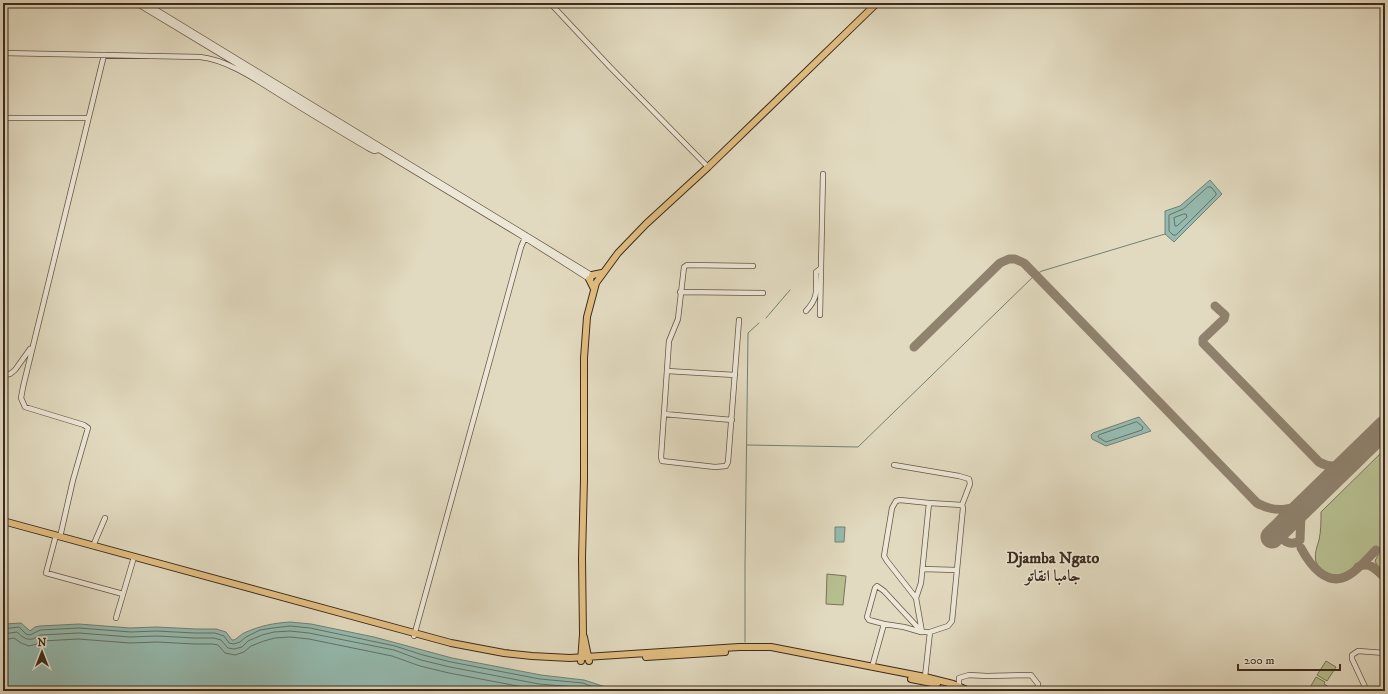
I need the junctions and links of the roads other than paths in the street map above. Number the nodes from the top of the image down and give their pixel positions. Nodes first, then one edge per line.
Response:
1 (136, 3) edge
2 (145, 3) edge
3 (157, 3) edge
4 (550, 3) edge
5 (877, 3) edge
6 (156, 9) junction
7 (3, 53) edge
8 (104, 55) junction
9 (3, 118) edge
10 (88, 118) junction
11 (379, 148) junction
12 (708, 167) junction
13 (823, 174) dead end
14 (526, 236) junction
15 (753, 266) dead end
16 (821, 268) junction
17 (594, 281) junction
18 (680, 292) junction
19 (763, 293) dead end
20 (806, 311) dead end
21 (820, 315) dead end
22 (739, 320) dead end
23 (33, 346) junction
24 (667, 371) junction
25 (735, 375) junction
26 (3, 376) edge
27 (664, 414) junction
28 (732, 420) junction
29 (894, 465) dead end
30 (929, 503) junction
31 (962, 505) junction
32 (105, 518) dead end
33 (3, 521) edge
34 (3, 525) edge
35 (58, 538) junction
36 (93, 546) junction
37 (133, 558) junction
38 (923, 569) junction
39 (956, 570) junction
40 (123, 594) junction
41 (916, 598) junction
42 (116, 618) dead end
43 (884, 624) junction
44 (922, 632) junction
45 (930, 632) junction
46 (414, 635) junction
47 (584, 644) junction
48 (1385, 653) edge
49 (598, 656) junction
50 (570, 658) junction
51 (581, 659) junction
52 (589, 659) junction
53 (875, 668) junction
54 (925, 677) junction
55 (961, 688) edge
56 (969, 691) edge
57 (1038, 691) edge
58 (1367, 691) edge

1 - 11 street
2 - 6 street
3 - 6 street
4 - 12 street
5 - 12 main road
6 - 11 street
7 - 8 street
8 - 10 street
8 - 11 street
9 - 10 street
10 - 23 street
11 - 14 street
12 - 17 main road
13 - 16 street
14 - 17 street
14 - 46 street
15 - 18 street
16 - 20 street
16 - 21 street
17 - 47 main road
18 - 19 street
18 - 24 street
22 - 25 street
23 - 26 street
23 - 35 street
24 - 25 street
24 - 27 street
25 - 28 street
27 - 28 street
27 - 28 street
29 - 31 street
30 - 31 street
30 - 38 street
30 - 41 street
31 - 39 street
32 - 36 street
33 - 35 main road
34 - 35 main road
35 - 36 main road
35 - 37 main road
35 - 40 street
36 - 37 main road
37 - 40 street
37 - 46 main road
38 - 39 street
38 - 41 street
39 - 45 street
40 - 42 street
41 - 44 street
43 - 44 street
43 - 44 street
43 - 53 street
44 - 45 street
45 - 54 street
46 - 50 main road
46 - 51 main road
47 - 49 main road
47 - 50 main road
47 - 51 main road
47 - 52 main road
48 - 58 street
49 - 52 main road
49 - 53 main road
50 - 51 main road
51 - 52 main road
52 - 53 main road
53 - 54 main road
53 - 55 main road
54 - 55 main road
55 - 56 main road
55 - 57 street

